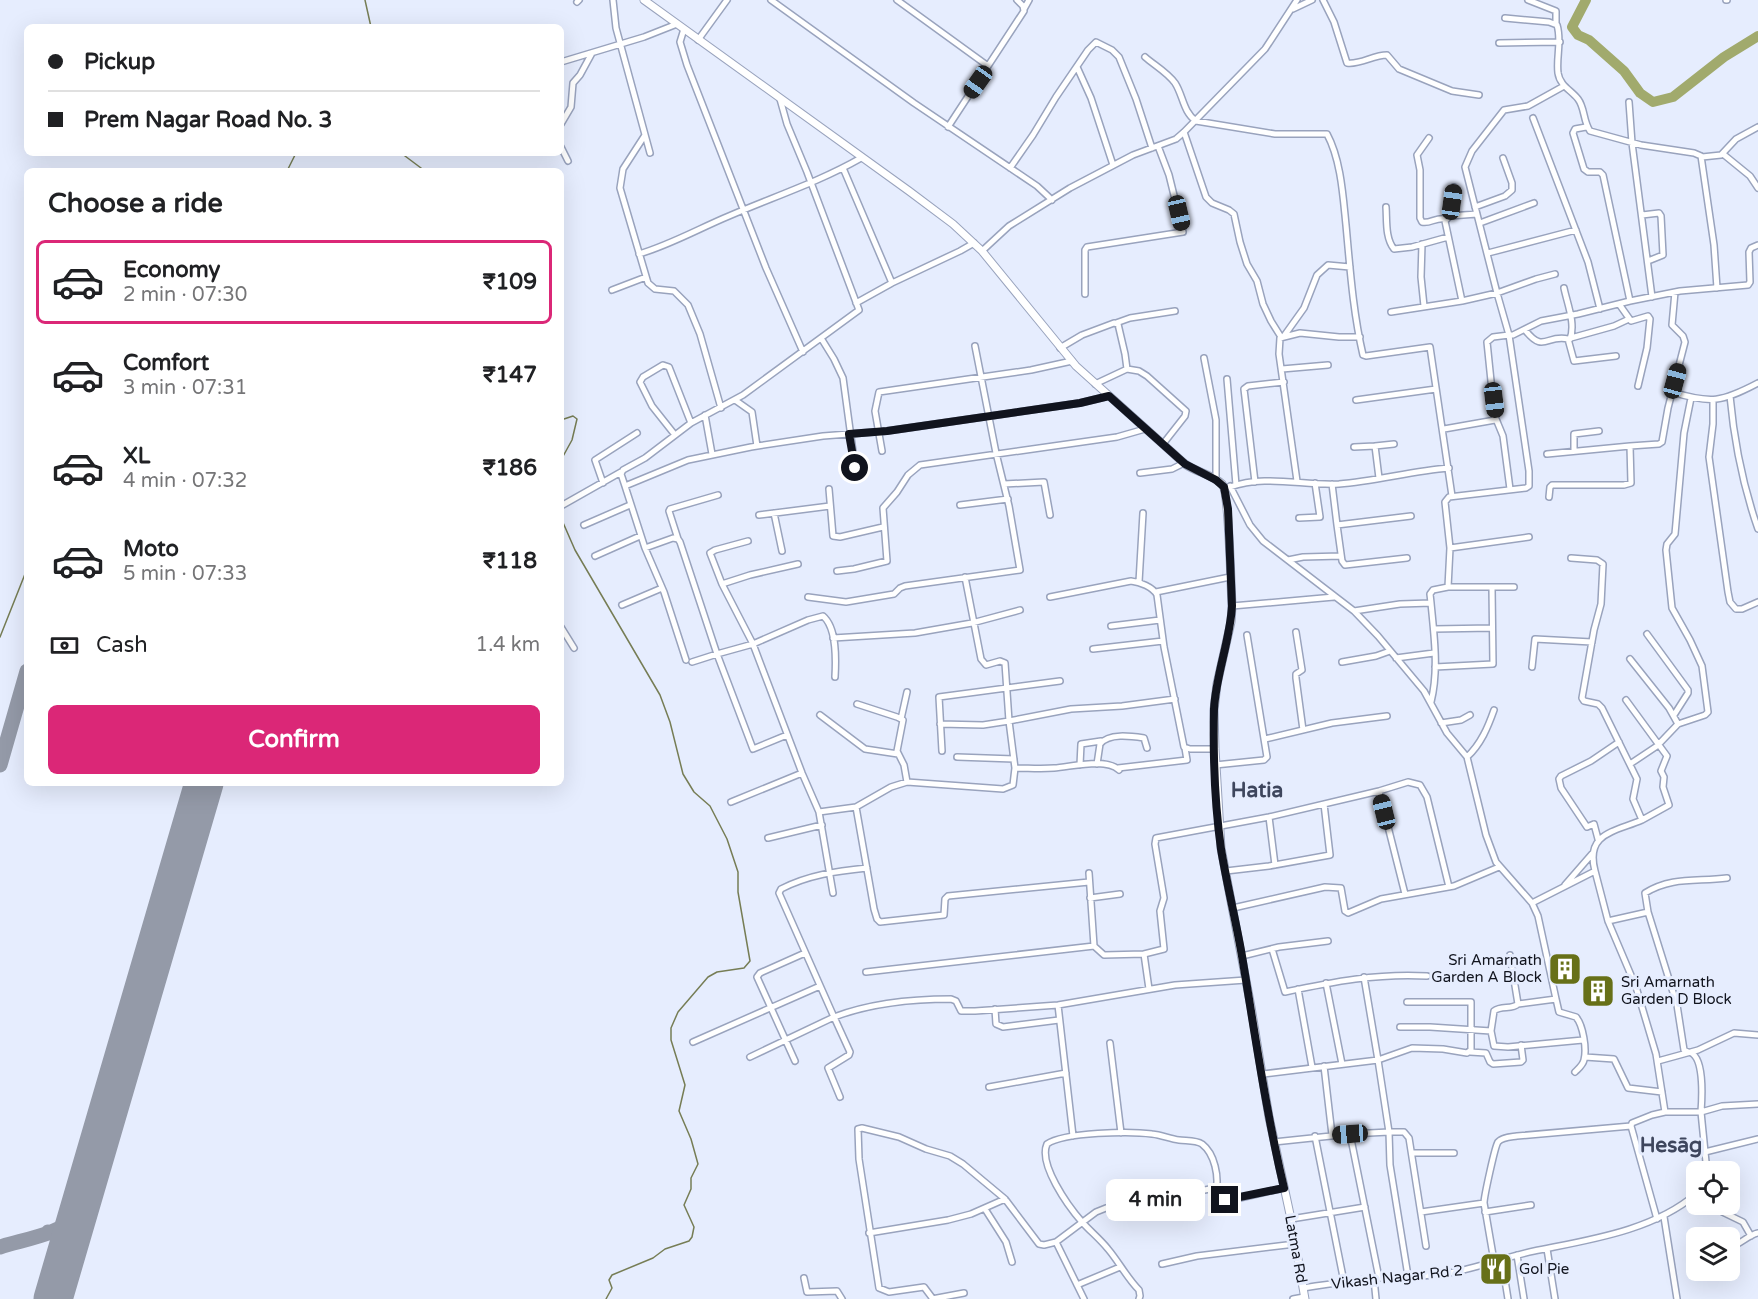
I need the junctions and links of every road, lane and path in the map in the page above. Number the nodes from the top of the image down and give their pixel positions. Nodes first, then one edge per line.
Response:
1 (613, 0) edge
2 (644, 0) edge
3 (727, 0) edge
4 (771, 0) edge
5 (897, 0) edge
6 (1017, 0) edge
7 (1029, 0) edge
8 (1297, 0) edge
9 (1312, 0) edge
10 (1323, 0) edge
11 (1528, 0) edge
12 (1024, 9) junction
13 (1292, 10) junction
14 (1505, 18) dead end
15 (1556, 23) junction
16 (677, 24) junction
17 (684, 29) junction
18 (698, 40) junction
19 (1560, 42) junction
20 (1499, 43) dead end
21 (620, 44) junction
22 (592, 53) junction
23 (1145, 57) dead end
24 (564, 61) edge
25 (988, 66) junction
26 (1077, 67) junction
27 (1564, 86) junction
28 (1479, 95) dead end
29 (780, 99) junction
30 (1629, 102) dead end
31 (1533, 118) dead end
32 (564, 119) edge
33 (1196, 121) junction
34 (948, 127) junction
35 (1586, 127) junction
36 (1758, 127) edge
37 (1184, 132) junction
38 (645, 135) junction
39 (1429, 138) dead end
40 (1632, 143) junction
41 (1155, 147) junction
42 (564, 153) edge
43 (650, 153) dead end
44 (1723, 154) junction
45 (1702, 157) junction
46 (861, 158) junction
47 (1503, 158) dead end
48 (568, 161) dead end
49 (1113, 165) junction
50 (843, 168) junction
51 (1010, 168) junction
52 (810, 182) junction
53 (1454, 187) dead end
54 (1758, 188) edge
55 (1052, 200) junction
56 (1534, 203) dead end
57 (1386, 207) dead end
58 (1475, 207) junction
59 (745, 210) junction
60 (1477, 214) junction
61 (1642, 215) junction
62 (1448, 217) junction
63 (1480, 224) junction
64 (1576, 230) junction
65 (1448, 237) junction
66 (974, 243) junction
67 (1422, 244) junction
68 (1758, 245) edge
69 (982, 250) junction
70 (639, 254) junction
71 (1488, 254) junction
72 (1648, 261) junction
73 (1350, 267) junction
74 (1555, 274) dead end
75 (646, 277) junction
76 (892, 283) junction
77 (1564, 288) dead end
78 (1717, 288) junction
79 (612, 290) dead end
80 (1675, 292) junction
81 (1497, 293) junction
82 (1085, 294) dead end
83 (1652, 297) junction
84 (1462, 301) junction
85 (1630, 301) junction
86 (856, 303) junction
87 (1619, 304) junction
88 (1424, 306) junction
89 (1600, 309) junction
90 (1175, 311) dead end
91 (1391, 312) dead end
92 (1570, 315) junction
93 (1629, 319) junction
94 (1116, 323) junction
95 (1525, 330) junction
96 (1509, 335) junction
97 (1282, 336) junction
98 (1360, 337) junction
99 (821, 338) junction
100 (1570, 339) junction
101 (975, 346) dead end
102 (1060, 348) junction
103 (803, 352) junction
104 (1616, 356) dead end
105 (1204, 358) dead end
106 (1072, 361) junction
107 (1328, 365) dead end
108 (1126, 369) junction
109 (1282, 369) junction
110 (981, 378) junction
111 (1227, 379) dead end
112 (1284, 382) junction
113 (1758, 383) edge
114 (1095, 384) junction
115 (1638, 386) dead end
116 (1436, 389) junction
117 (1672, 392) junction
118 (1109, 396) junction
119 (1730, 396) junction
120 (1691, 398) junction
121 (735, 400) junction
122 (1356, 400) dead end
123 (1713, 401) junction
124 (721, 408) junction
125 (705, 415) junction
126 (989, 416) junction
127 (1496, 419) junction
128 (691, 423) junction
129 (1145, 429) junction
130 (1444, 429) junction
131 (1599, 431) dead end
132 (879, 432) junction
133 (638, 434) dead end
134 (849, 434) junction
135 (675, 435) junction
136 (1163, 444) junction
137 (1394, 444) dead end
138 (757, 446) junction
139 (1375, 446) junction
140 (1630, 446) junction
141 (1354, 447) dead end
142 (1574, 451) junction
143 (882, 452) dead end
144 (996, 453) junction
145 (712, 454) junction
146 (1547, 454) dead end
147 (1184, 463) junction
148 (1449, 468) junction
149 (621, 472) junction
150 (1140, 473) dead end
151 (856, 474) dead end
152 (1378, 478) junction
153 (1216, 480) junction
154 (1297, 481) junction
155 (1255, 482) junction
156 (603, 483) junction
157 (1315, 483) junction
158 (1004, 484) junction
159 (1332, 484) junction
160 (625, 486) junction
161 (1230, 486) junction
162 (829, 489) dead end
163 (1510, 489) junction
164 (718, 495) dead end
165 (1452, 496) junction
166 (1549, 497) dead end
167 (1008, 499) junction
168 (564, 504) edge
169 (630, 505) junction
170 (960, 505) dead end
171 (830, 506) junction
172 (774, 513) junction
173 (1143, 513) dead end
174 (759, 515) dead end
175 (1050, 515) dead end
176 (1412, 516) dead end
177 (1299, 518) dead end
178 (584, 525) dead end
179 (1337, 525) junction
180 (883, 527) junction
181 (1758, 528) edge
182 (640, 536) junction
183 (1529, 537) dead end
184 (678, 539) junction
185 (748, 542) dead end
186 (645, 548) junction
187 (1450, 548) junction
188 (782, 551) dead end
189 (595, 556) dead end
190 (1341, 556) junction
191 (1407, 558) dead end
192 (1571, 558) dead end
193 (1288, 560) junction
194 (798, 564) dead end
195 (837, 571) dead end
196 (1230, 577) junction
197 (965, 578) junction
198 (1139, 582) junction
199 (722, 584) junction
200 (1448, 587) junction
201 (1514, 587) dead end
202 (662, 588) junction
203 (1492, 588) junction
204 (1156, 592) junction
205 (808, 597) dead end
206 (1050, 597) dead end
207 (1334, 597) junction
208 (1758, 602) edge
209 (1431, 603) junction
210 (622, 604) dead end
211 (1232, 606) junction
212 (1020, 610) dead end
213 (1354, 611) junction
214 (1160, 620) junction
215 (972, 623) junction
216 (1112, 626) dead end
217 (1492, 628) junction
218 (1434, 629) junction
219 (564, 632) edge
220 (1296, 632) dead end
221 (1647, 634) dead end
222 (1247, 635) dead end
223 (833, 639) junction
224 (1163, 641) junction
225 (1592, 642) junction
226 (753, 644) junction
227 (574, 648) dead end
228 (1093, 649) dead end
229 (1390, 651) junction
230 (1434, 653) junction
231 (717, 654) junction
232 (1396, 658) junction
233 (1630, 659) dead end
234 (1342, 662) dead end
235 (1435, 667) junction
236 (1532, 667) dead end
237 (835, 677) dead end
238 (1060, 681) dead end
239 (1007, 688) junction
240 (906, 692) dead end
241 (1175, 699) junction
242 (1626, 700) dead end
243 (1431, 702) junction
244 (857, 704) dead end
245 (1494, 710) dead end
246 (820, 715) dead end
247 (1470, 715) dead end
248 (1674, 715) junction
249 (1387, 716) dead end
250 (901, 719) junction
251 (1009, 721) junction
252 (1441, 723) junction
253 (940, 724) junction
254 (1678, 724) junction
255 (1303, 730) junction
256 (787, 735) junction
257 (1265, 739) junction
258 (1101, 741) junction
259 (1619, 742) junction
260 (1659, 745) junction
261 (1147, 748) dead end
262 (1185, 748) junction
263 (1215, 749) junction
264 (942, 751) dead end
265 (898, 754) junction
266 (957, 757) dead end
267 (1467, 757) junction
268 (1014, 759) junction
269 (1097, 764) junction
270 (1630, 764) junction
271 (1080, 765) junction
272 (1215, 765) junction
273 (1015, 768) junction
274 (802, 772) junction
275 (907, 782) junction
276 (1379, 791) junction
277 (731, 802) dead end
278 (1324, 804) junction
279 (855, 807) junction
280 (819, 812) junction
281 (1269, 817) junction
282 (1642, 820) junction
283 (822, 825) junction
284 (1219, 826) junction
285 (768, 838) dead end
286 (1597, 841) junction
287 (1592, 854) junction
288 (1275, 865) junction
289 (1499, 867) junction
290 (867, 868) junction
291 (1226, 871) junction
292 (1595, 871) junction
293 (830, 872) junction
294 (1089, 873) dead end
295 (1727, 879) dead end
296 (1089, 882) junction
297 (1570, 884) junction
298 (1449, 887) junction
299 (833, 893) dead end
300 (1120, 894) dead end
301 (1405, 894) junction
302 (1090, 898) junction
303 (1532, 903) junction
304 (1233, 908) junction
305 (1648, 912) junction
306 (1608, 921) junction
307 (1328, 941) dead end
308 (1094, 946) junction
309 (1272, 949) junction
310 (805, 953) junction
311 (1144, 954) junction
312 (1510, 955) dead end
313 (1242, 956) junction
314 (866, 972) dead end
315 (1427, 976) dead end
316 (1364, 977) junction
317 (1246, 980) junction
318 (1326, 983) junction
319 (820, 986) junction
320 (1149, 989) junction
321 (1298, 989) junction
322 (1556, 999) junction
323 (1407, 1002) dead end
324 (1518, 1004) junction
325 (1059, 1005) junction
326 (771, 1008) junction
327 (995, 1009) junction
328 (834, 1017) junction
329 (1059, 1020) junction
330 (1400, 1027) dead end
331 (1472, 1030) junction
332 (1491, 1031) junction
333 (1758, 1035) edge
334 (785, 1040) junction
335 (1583, 1040) junction
336 (693, 1042) dead end
337 (1110, 1043) dead end
338 (1521, 1045) junction
339 (1470, 1052) junction
340 (1688, 1053) junction
341 (1585, 1057) junction
342 (750, 1058) dead end
343 (1378, 1060) junction
344 (1658, 1060) junction
345 (795, 1061) dead end
346 (1342, 1064) junction
347 (1324, 1066) junction
348 (1312, 1067) junction
349 (1575, 1072) dead end
350 (1066, 1073) junction
351 (1263, 1074) junction
352 (989, 1087) dead end
353 (1662, 1092) junction
354 (840, 1097) dead end
355 (1758, 1104) edge
356 (1665, 1112) junction
357 (1701, 1112) junction
358 (1631, 1126) junction
359 (1389, 1132) junction
360 (1121, 1133) junction
361 (1350, 1134) junction
362 (1332, 1135) junction
363 (1073, 1136) junction
364 (1315, 1136) junction
365 (1758, 1139) edge
366 (1274, 1142) junction
367 (1705, 1152) junction
368 (1412, 1153) junction
369 (1454, 1153) dead end
370 (1706, 1161) edge
371 (1284, 1188) junction
372 (1216, 1191) junction
373 (1005, 1199) junction
374 (1484, 1203) junction
375 (1686, 1203) edge
376 (1531, 1205) dead end
377 (1365, 1207) junction
378 (985, 1209) junction
379 (1421, 1212) junction
380 (1485, 1212) junction
381 (1330, 1213) junction
382 (1729, 1215) edge
383 (1664, 1216) junction
384 (1291, 1219) junction
385 (1657, 1219) junction
386 (1082, 1222) junction
387 (869, 1233) junction
388 (1758, 1233) edge
389 (1751, 1236) junction
390 (1056, 1242) junction
391 (1740, 1243) edge
392 (1295, 1244) junction
393 (1426, 1246) dead end
394 (1547, 1249) junction
395 (1517, 1255) junction
396 (1501, 1259) junction
397 (1494, 1261) junction
398 (1012, 1262) dead end
399 (1162, 1264) dead end
400 (1120, 1267) junction
401 (1408, 1276) junction
402 (804, 1278) dead end
403 (1377, 1278) junction
404 (1344, 1282) junction
405 (1077, 1286) junction
406 (1303, 1288) junction
407 (893, 1292) junction
408 (964, 1293) dead end
409 (1305, 1298) edge
410 (842, 1299) edge
411 (894, 1299) edge
412 (933, 1299) edge
413 (1084, 1299) edge
414 (1139, 1299) edge
415 (1293, 1299) edge
416 (1376, 1299) edge
417 (1508, 1299) edge
418 (1524, 1299) edge
419 (1555, 1299) edge
420 (1677, 1299) edge

1 - 21 street
2 - 16 street
3 - 18 street
4 - 34 street
5 - 25 street
6 - 12 street
7 - 12 street
8 - 13 street
9 - 13 street
10 - 28 street
11 - 15 street
12 - 25 street
13 - 33 street
14 - 15 street
15 - 19 street
16 - 17 street
16 - 21 street
17 - 18 street
17 - 59 street
18 - 29 street
19 - 20 street
19 - 27 street
21 - 22 street
21 - 38 street
22 - 24 street
22 - 32 street
23 - 33 street
25 - 34 street
26 - 41 street
26 - 49 street
26 - 51 street
27 - 35 street
27 - 58 street
29 - 46 street
29 - 52 street
30 - 40 street
31 - 64 street
33 - 37 street
33 - 73 street
34 - 51 street
35 - 40 street
35 - 85 street
36 - 44 street
37 - 41 street
37 - 97 street
38 - 43 street
38 - 70 street
39 - 62 street
40 - 45 street
40 - 61 street
41 - 49 street
41 - 82 street
42 - 48 street
44 - 45 street
44 - 54 street
45 - 78 street
46 - 50 street
46 - 66 street
47 - 58 street
49 - 55 street
50 - 52 street
50 - 76 street
51 - 55 street
52 - 59 street
52 - 86 street
53 - 62 street
55 - 69 street
56 - 63 street
57 - 67 street
58 - 60 street
59 - 70 street
59 - 103 street
60 - 62 street
60 - 63 street
61 - 72 street
61 - 72 street
62 - 65 street
63 - 71 street
64 - 71 street
64 - 89 street
65 - 67 street
65 - 84 street
66 - 69 street
66 - 76 street
67 - 88 street
68 - 78 street
69 - 102 street
70 - 75 street
71 - 81 street
72 - 83 street
73 - 97 street
73 - 98 street
74 - 81 street
75 - 79 street
75 - 124 street
76 - 86 street
77 - 92 street
78 - 80 street
80 - 83 street
80 - 117 street
81 - 84 street
81 - 96 street
83 - 85 street
84 - 88 street
85 - 87 street
86 - 99 street
87 - 89 street
87 - 93 street
88 - 91 street
89 - 92 street
90 - 94 street
92 - 95 street
92 - 100 street
93 - 100 street
93 - 115 street
94 - 102 street
94 - 108 street
95 - 96 street
95 - 100 street
96 - 127 street
96 - 163 street
97 - 98 street
97 - 109 street
98 - 116 street
99 - 103 street
99 - 134 street
100 - 104 street
101 - 110 street
102 - 106 street
103 - 121 street
105 - 153 street
106 - 110 street
106 - 114 street
107 - 109 street
108 - 114 street
108 - 136 street
109 - 112 street
110 - 126 street
110 - 132 street
111 - 161 street
112 - 154 street
112 - 155 street
113 - 119 street
114 - 118 street
116 - 122 street
116 - 130 street
117 - 120 street
117 - 140 street
118 - 126 street
118 - 129 street
119 - 123 street
119 - 181 street
120 - 123 street
120 - 254 street
121 - 124 street
121 - 138 street
123 - 208 street
124 - 125 street
125 - 128 street
125 - 145 street
126 - 132 street
126 - 144 street
127 - 130 street
127 - 163 street
128 - 135 street
128 - 135 street
129 - 136 street
129 - 144 street
130 - 148 street
131 - 142 street
132 - 134 street
132 - 143 street
133 - 156 street
134 - 138 street
134 - 151 street
135 - 149 street
136 - 147 street
137 - 139 street
138 - 145 street
139 - 141 street
139 - 152 street
140 - 142 street
140 - 166 street
142 - 146 street
144 - 158 street
144 - 180 street
145 - 160 street
147 - 150 street
147 - 153 street
148 - 152 street
148 - 165 street
149 - 156 street
149 - 160 street
152 - 159 street
153 - 161 street
154 - 155 street
154 - 157 street
155 - 161 street
156 - 168 street
157 - 159 street
157 - 177 street
158 - 167 street
158 - 175 street
159 - 179 street
160 - 169 street
161 - 193 street
161 - 196 street, Latma Rd
162 - 171 street
163 - 165 street
164 - 184 street
165 - 187 street
167 - 170 street
167 - 197 street
169 - 178 street
169 - 182 street
171 - 172 street
171 - 180 street
172 - 174 street
172 - 188 street
173 - 198 street
176 - 179 street
179 - 190 street
180 - 195 street
182 - 186 street
182 - 189 street
183 - 187 street
184 - 186 street
184 - 231 street
185 - 199 street
186 - 202 street
187 - 200 street
190 - 191 street
190 - 193 street
192 - 225 street
193 - 207 street
194 - 199 street
196 - 204 street
196 - 211 street, Latma Rd
197 - 205 street
197 - 215 street
198 - 204 street
198 - 206 street
199 - 226 street
200 - 203 street
200 - 209 street
201 - 203 street
202 - 210 street
202 - 231 street
203 - 217 street
204 - 214 street
207 - 211 street
207 - 213 street
209 - 213 street
209 - 218 street
211 - 263 street, Latma Rd
212 - 215 street
213 - 229 street
214 - 216 street
214 - 224 street
215 - 223 street
215 - 239 street
217 - 218 street
217 - 235 street
218 - 230 street
219 - 227 street
220 - 255 street
221 - 248 street
222 - 257 street
223 - 226 street
223 - 237 street
224 - 228 street
224 - 241 street
225 - 236 street
225 - 259 street
226 - 231 street
226 - 256 street
229 - 232 street
229 - 234 street
230 - 232 street
230 - 235 street
231 - 256 street
232 - 243 street
233 - 248 street
235 - 243 street
238 - 239 street
239 - 251 street
239 - 253 street
240 - 250 street
241 - 251 street
241 - 262 street
242 - 260 street
243 - 252 street
244 - 250 street
245 - 267 street
246 - 265 street
247 - 252 street
248 - 254 street
249 - 255 street
250 - 265 street
251 - 253 street
251 - 268 street
252 - 267 street
253 - 264 street
254 - 260 street
255 - 257 street
256 - 274 street
257 - 272 street
258 - 261 street
258 - 269 street
258 - 271 street
259 - 270 street
259 - 286 street
260 - 270 street
260 - 282 street
262 - 263 street
262 - 269 street
263 - 272 street, Latma Rd
265 - 275 street
266 - 268 street
267 - 289 street
268 - 273 street
269 - 271 street
270 - 282 street
271 - 273 street
272 - 284 street, Latma Rd
273 - 275 street
274 - 277 street
274 - 280 street
275 - 279 street
276 - 278 street
276 - 298 street
276 - 301 street
278 - 281 street
278 - 288 street
279 - 280 street
279 - 290 street
280 - 283 street
281 - 284 street
281 - 288 street
282 - 286 street
283 - 285 street
283 - 293 street
284 - 291 street, Latma Rd
284 - 311 street
286 - 287 street
287 - 292 street
287 - 297 street
288 - 291 street
289 - 298 street
289 - 303 street
290 - 293 street
290 - 296 street
291 - 304 street, Latma Rd
292 - 297 street
292 - 306 street
293 - 299 street
293 - 310 street
294 - 296 street
295 - 305 street
296 - 302 street
297 - 303 street
298 - 301 street
300 - 302 street
301 - 304 street
302 - 308 street
303 - 322 street
304 - 313 street, Latma Rd
305 - 306 street
305 - 340 street
306 - 344 street
307 - 309 street
308 - 311 street
308 - 314 street
309 - 313 street
309 - 321 street
310 - 319 street
310 - 326 street
311 - 320 street
312 - 324 street
313 - 317 street, Latma Rd
315 - 316 street
316 - 318 street
316 - 343 street
317 - 320 street
317 - 351 street, Latma Rd
318 - 321 street
318 - 346 street
319 - 326 street
319 - 328 street
320 - 325 street
321 - 348 street
322 - 324 street
322 - 335 street
323 - 331 street
324 - 332 street
325 - 327 street
325 - 329 street
326 - 334 street
326 - 336 street
327 - 328 street
327 - 329 street
328 - 334 street
328 - 354 street
329 - 350 street
330 - 331 street
331 - 332 street
331 - 339 street
332 - 338 street
333 - 340 street
334 - 342 street
334 - 345 street
335 - 338 street
335 - 341 street
337 - 360 street
338 - 339 street
339 - 343 street
340 - 344 street
340 - 357 street
341 - 349 street
341 - 353 street
343 - 346 street
343 - 359 street
344 - 353 street
346 - 347 street
347 - 348 street
347 - 362 street
348 - 351 street
350 - 352 street
350 - 363 street
351 - 366 street, Latma Rd
353 - 356 street
355 - 357 street
356 - 357 street
356 - 358 street
357 - 367 street
358 - 374 street
358 - 385 street
359 - 361 street
359 - 368 street
359 - 401 street
360 - 363 street
360 - 372 street
361 - 362 street
361 - 377 street
362 - 364 street
363 - 386 street
364 - 366 street
364 - 381 street
365 - 367 street
366 - 371 street, Latma Rd
367 - 370 street
368 - 369 street
368 - 379 street
371 - 372 street
371 - 384 street, Latma Rd
372 - 386 street
373 - 378 street
373 - 387 street
373 - 390 street
374 - 379 street
374 - 380 street
375 - 383 street, Vikash Nagar Rd 2
376 - 380 street
377 - 381 street
377 - 403 street
378 - 387 street
378 - 398 street
379 - 393 street
380 - 397 street
381 - 384 street
381 - 404 street
382 - 389 street
383 - 385 street, Vikash Nagar Rd 2
383 - 420 street
384 - 392 street, Latma Rd
385 - 394 street, Vikash Nagar Rd 2
386 - 390 street
386 - 400 street
387 - 407 street
388 - 389 street
389 - 391 street
390 - 405 street
392 - 399 street
392 - 406 street, Latma Rd
394 - 395 street, Vikash Nagar Rd 2
394 - 419 street
395 - 396 street, Vikash Nagar Rd 2
395 - 418 street
396 - 397 street, Vikash Nagar Rd 2
396 - 417 street
397 - 401 street, Vikash Nagar Rd 2
400 - 405 street
400 - 414 street
401 - 403 street, Vikash Nagar Rd 2
402 - 410 street
403 - 404 street, Vikash Nagar Rd 2
403 - 416 street
404 - 406 street, Vikash Nagar Rd 2
405 - 413 street
406 - 409 street, Latma Rd
407 - 411 street
407 - 412 street
408 - 412 street
409 - 415 street

